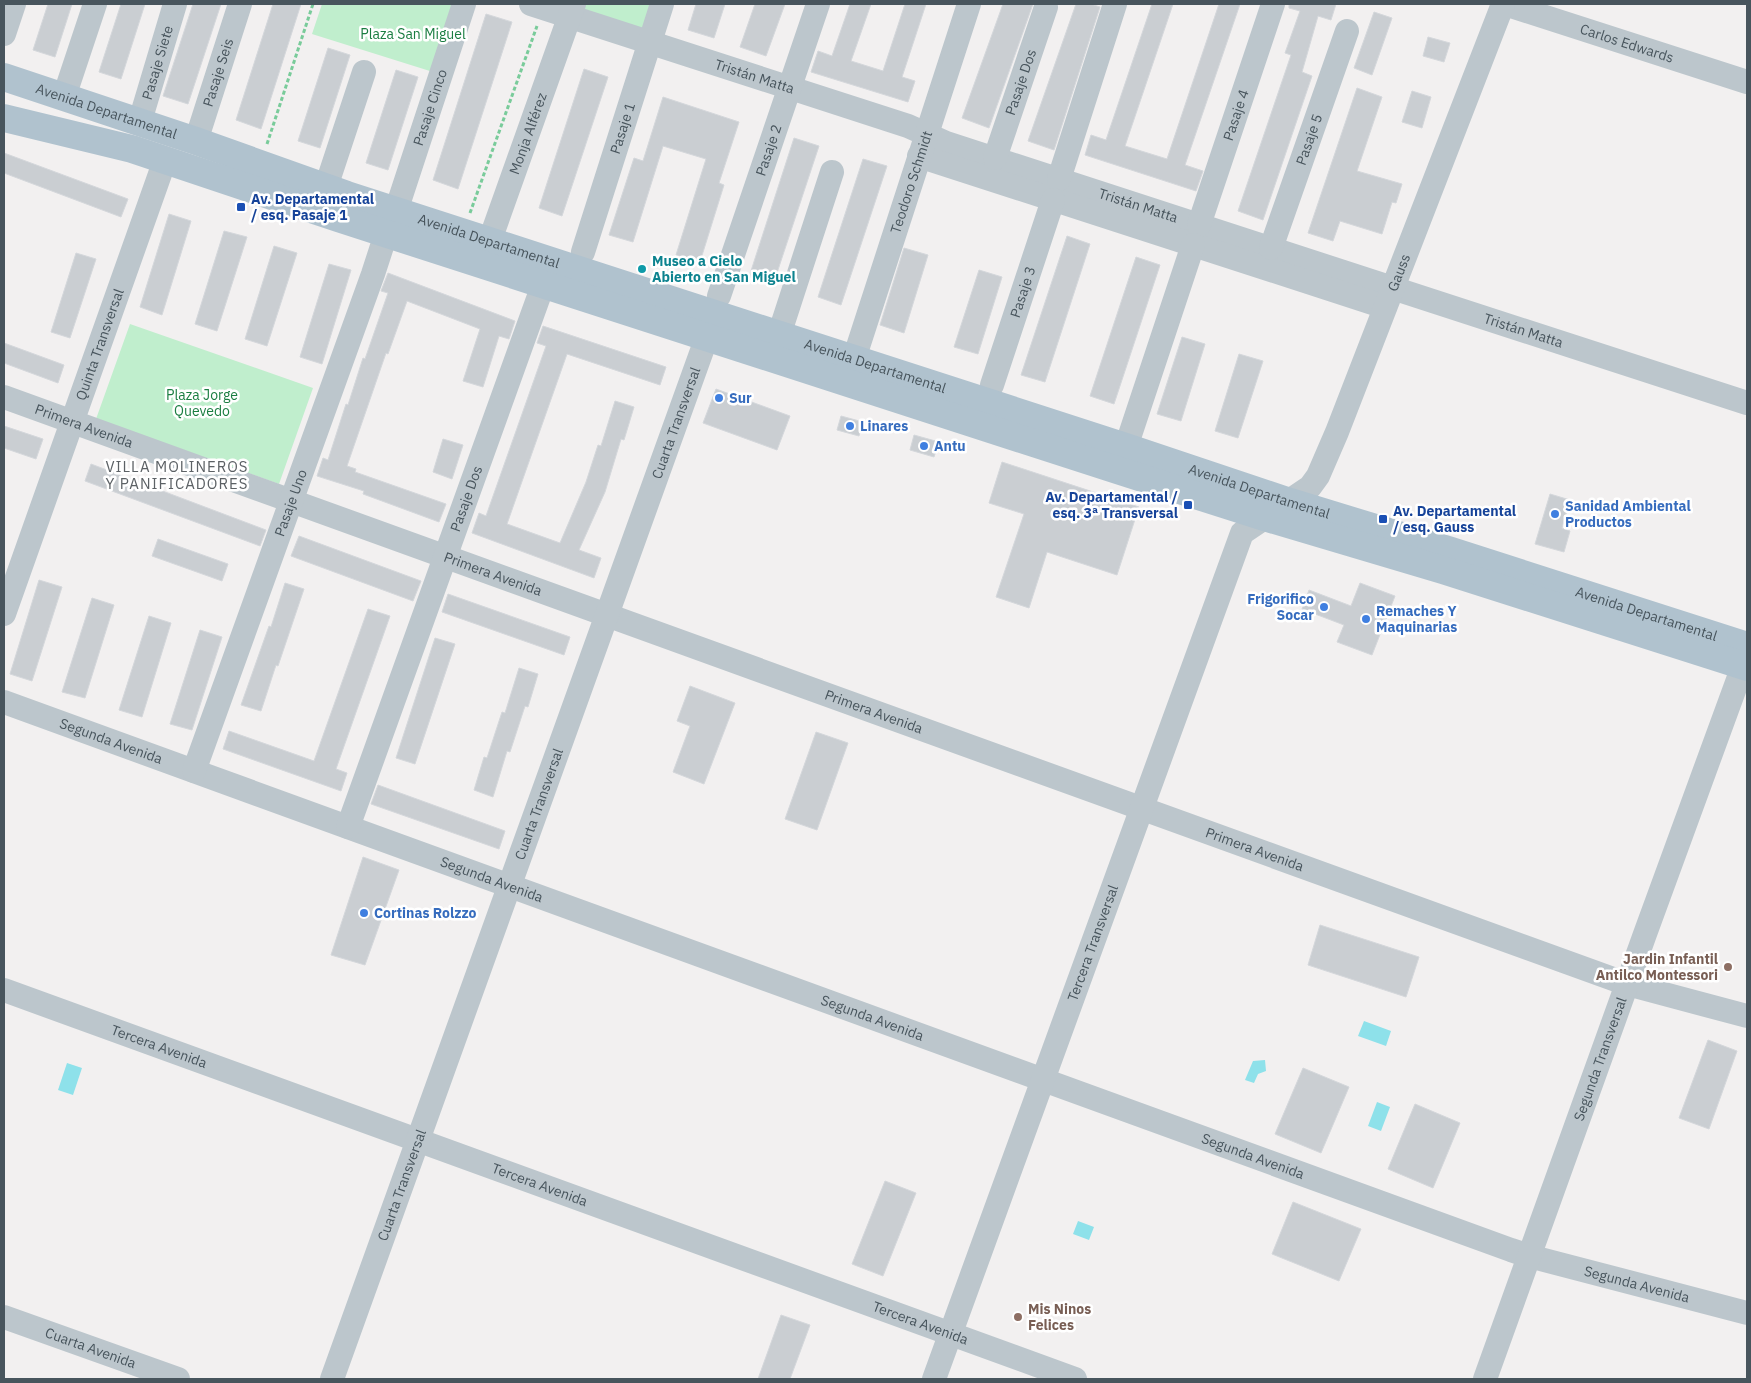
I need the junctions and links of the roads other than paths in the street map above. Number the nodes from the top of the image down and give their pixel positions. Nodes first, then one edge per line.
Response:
1 (14, 4) edge
2 (95, 4) edge
3 (175, 4) edge
4 (240, 4) edge
5 (464, 4) edge
6 (662, 4) edge
7 (818, 4) edge
8 (969, 4) edge
9 (1115, 4) edge
10 (1273, 4) edge
11 (1504, 4) edge
12 (537, 6) edge
13 (1046, 7) dead end
14 (572, 10) edge
15 (1347, 31) dead end
16 (4, 34) edge
17 (649, 43) junction
18 (364, 72) dead end
19 (4, 77) edge
20 (1747, 82) edge
21 (789, 87) junction
22 (64, 97) junction
23 (4, 118) edge
24 (140, 121) junction
25 (196, 140) junction
26 (923, 145) junction
27 (995, 158) junction
28 (165, 160) junction
29 (832, 172) dead end
30 (326, 187) junction
31 (1056, 189) junction
32 (391, 222) junction
33 (1196, 235) junction
34 (1270, 248) junction
35 (485, 252) junction
36 (583, 252) dead end
37 (543, 285) junction
38 (1389, 297) junction
39 (714, 316) junction
40 (779, 335) junction
41 (854, 359) junction
42 (992, 385) dead end
43 (4, 397) edge
44 (1747, 403) edge
45 (72, 421) junction
46 (1126, 447) junction
47 (291, 501) junction
48 (1290, 502) junction
49 (1264, 517) junction
50 (446, 557) junction
51 (4, 614) edge
52 (607, 615) junction
53 (1746, 659) edge
54 (4, 702) edge
55 (194, 771) junction
56 (1142, 809) junction
57 (348, 827) junction
58 (510, 886) junction
59 (1627, 984) junction
60 (4, 990) edge
61 (1747, 1016) edge
62 (1044, 1080) junction
63 (418, 1140) junction
64 (1529, 1256) junction
65 (1747, 1313) edge
66 (4, 1317) edge
67 (950, 1334) junction
68 (178, 1379) edge
69 (332, 1379) edge
70 (934, 1379) edge
71 (1076, 1379) edge
72 (1485, 1379) edge

1 - 16 street
2 - 22 street
3 - 24 street, Pasaje Siete
4 - 25 street, Pasaje Seis
5 - 32 street, Pasaje Cinco
6 - 17 street, Pasaje 1
7 - 21 street, Pasaje 2
8 - 26 street, Teodoro Schmidt
9 - 31 street, Pasaje 3
10 - 33 street, Pasaje 4
11 - 20 street, Carlos Edwards
11 - 38 street, Gauss
12 - 14 street, Tristán Matta
13 - 27 street, Pasaje Dos
14 - 17 street, Tristán Matta
14 - 35 street, Monja Alférez
15 - 34 street, Pasaje 5
17 - 21 street, Tristán Matta
17 - 36 street, Pasaje 1
18 - 30 street
19 - 22 main road, Avenida Departamental
21 - 26 street, Tristán Matta
21 - 39 street, Pasaje 2
22 - 24 main road, Avenida Departamental
23 - 28 main road, Avenida Departamental
24 - 25 main road, Avenida Departamental
25 - 30 main road, Avenida Departamental
26 - 27 street, Tristán Matta
26 - 31 street, Tristán Matta
26 - 41 street, Teodoro Schmidt
27 - 31 street, Tristán Matta
28 - 32 main road, Avenida Departamental
28 - 45 street, Quinta Transversal
29 - 40 street
30 - 32 main road, Avenida Departamental
31 - 33 street, Tristán Matta
31 - 42 street, Pasaje 3
32 - 35 main road, Avenida Departamental
32 - 47 street, Pasaje Uno
33 - 34 street, Tristán Matta
33 - 38 street, Tristán Matta
33 - 46 street, Pasaje 4
34 - 38 street, Tristán Matta
35 - 37 main road, Avenida Departamental
35 - 39 main road, Avenida Departamental
37 - 39 main road, Avenida Departamental
37 - 50 street, Pasaje Dos
38 - 44 street, Tristán Matta
38 - 48 street, Gauss
39 - 40 main road, Avenida Departamental
39 - 49 main road, Avenida Departamental
39 - 52 street, Cuarta Transversal
40 - 41 main road, Avenida Departamental
41 - 46 main road, Avenida Departamental
43 - 45 street, Primera Avenida
45 - 47 street, Primera Avenida
45 - 51 street, Quinta Transversal
46 - 48 main road, Avenida Departamental
47 - 50 street, Primera Avenida
47 - 55 street, Pasaje Uno
48 - 49 street, Gauss
48 - 53 main road, Avenida Departamental
49 - 53 main road, Avenida Departamental
49 - 56 street, Tercera Transversal
50 - 52 street, Primera Avenida
50 - 57 street, Pasaje Dos
52 - 56 street, Primera Avenida
52 - 58 street, Cuarta Transversal
53 - 59 street, Segunda Transversal
54 - 55 street, Segunda Avenida
55 - 57 street, Segunda Avenida
56 - 59 street, Primera Avenida
56 - 62 street, Tercera Transversal
57 - 58 street, Segunda Avenida
58 - 62 street, Segunda Avenida
58 - 63 street, Cuarta Transversal
59 - 61 street, Primera Avenida
59 - 64 street, Segunda Transversal
60 - 63 street, Tercera Avenida
62 - 64 street, Segunda Avenida
62 - 67 street, Tercera Transversal
63 - 67 street, Tercera Avenida
63 - 69 street, Cuarta Transversal
64 - 65 street, Segunda Avenida
64 - 72 street, Segunda Transversal
66 - 68 street, Cuarta Avenida
67 - 70 street, Tercera Transversal
67 - 71 street, Tercera Avenida

